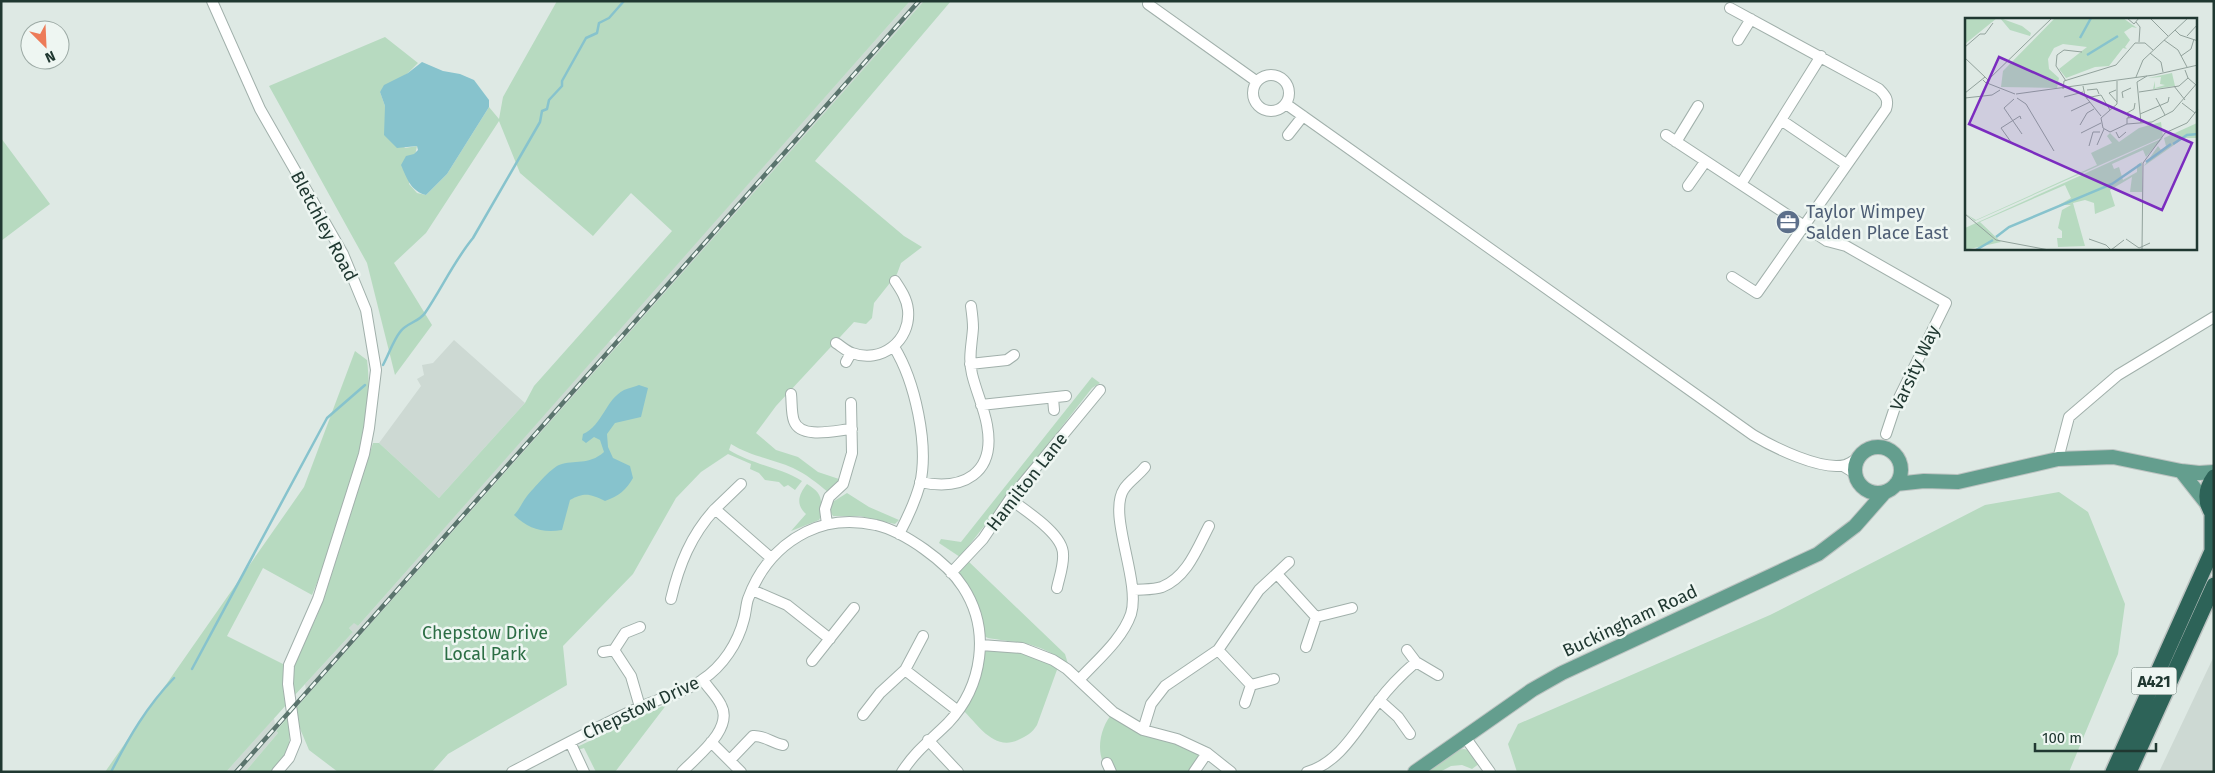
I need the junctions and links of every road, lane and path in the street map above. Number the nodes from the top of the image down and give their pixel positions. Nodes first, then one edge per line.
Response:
1 (212, 1) edge
2 (1148, 4) dead end
3 (1730, 8) dead end
4 (1751, 19) junction
5 (1738, 40) dead end
6 (1821, 56) junction
7 (1256, 81) junction
8 (1286, 104) junction
9 (1698, 106) dead end
10 (1303, 116) junction
11 (1781, 120) junction
12 (1288, 135) dead end
13 (1666, 135) dead end
14 (1676, 142) junction
15 (1705, 162) junction
16 (1846, 164) junction
17 (1741, 184) junction
18 (1688, 186) dead end
19 (1804, 226) junction
20 (1732, 277) dead end
21 (895, 282) dead end
22 (971, 306) dead end
23 (2214, 317) edge
24 (973, 329) junction
25 (961, 330) dead end
26 (836, 343) dead end
27 (894, 347) junction
28 (1014, 355) dead end
29 (970, 364) junction
30 (1100, 390) dead end
31 (791, 394) dead end
32 (1066, 396) dead end
33 (1053, 398) junction
34 (850, 403) dead end
35 (981, 405) junction
36 (1054, 410) dead end
37 (852, 428) junction
38 (1886, 434) dead end
39 (1859, 458) junction
40 (2058, 459) junction
41 (1900, 464) junction
42 (1843, 466) junction
43 (1145, 467) dead end
44 (2181, 471) junction
45 (2214, 472) edge
46 (1856, 474) junction
47 (2214, 477) edge
48 (920, 482) junction
49 (1924, 482) junction
50 (741, 484) dead end
51 (1864, 488) junction
52 (1890, 488) junction
53 (1010, 499) junction
54 (715, 509) junction
55 (2211, 511) edge
56 (1866, 514) junction
57 (827, 524) junction
58 (1209, 526) dead end
59 (899, 534) junction
60 (771, 558) junction
61 (1289, 562) dead end
62 (951, 573) junction
63 (1277, 574) junction
64 (1057, 588) dead end
65 (752, 590) junction
66 (1134, 590) junction
67 (2211, 592) edge
68 (671, 599) dead end
69 (854, 608) dead end
70 (1352, 608) dead end
71 (1316, 617) junction
72 (640, 627) dead end
73 (924, 636) dead end
74 (830, 639) junction
75 (980, 645) junction
76 (1306, 647) dead end
77 (614, 650) junction
78 (1218, 650) junction
79 (1407, 650) dead end
80 (603, 652) dead end
81 (812, 661) dead end
82 (1416, 662) junction
83 (905, 670) junction
84 (1438, 675) dead end
85 (1274, 679) dead end
86 (702, 680) junction
87 (1078, 680) junction
88 (1251, 685) junction
89 (1379, 700) junction
90 (1246, 702) dead end
91 (640, 707) junction
92 (958, 711) junction
93 (863, 715) dead end
94 (1143, 730) junction
95 (1410, 734) dead end
96 (1465, 737) junction
97 (928, 740) junction
98 (570, 742) junction
99 (711, 742) junction
100 (783, 745) dead end
101 (1207, 753) junction
102 (730, 760) junction
103 (277, 772) edge
104 (512, 772) edge
105 (584, 772) edge
106 (682, 772) edge
107 (741, 772) edge
108 (902, 772) edge
109 (958, 772) edge
110 (1194, 772) edge
111 (1231, 772) edge
112 (1307, 772) edge
113 (1415, 772) edge
114 (1490, 772) edge
115 (2113, 772) edge
116 (2129, 772) edge

1 - 103 street, Bletchley Road
2 - 7 street
3 - 4 street
4 - 5 street
4 - 6 street
6 - 11 street
6 - 16 street
7 - 8 street
7 - 8 street
8 - 10 street
9 - 14 street
10 - 12 street
10 - 42 street
11 - 16 street
11 - 17 street
13 - 14 street
14 - 15 street
15 - 17 street
15 - 18 street
16 - 19 street
17 - 19 street
19 - 20 street
19 - 38 street, Varsity Way
21 - 27 street
22 - 24 street
23 - 40 street
24 - 25 street
24 - 29 street
26 - 27 street
27 - 48 street
28 - 29 street
29 - 35 street
30 - 53 street, Hamilton Lane
31 - 37 street
32 - 33 street
33 - 35 street
33 - 36 street
34 - 37 street
35 - 48 street
37 - 57 street
39 - 41 main road
39 - 42 street
39 - 46 main road
40 - 44 main road
40 - 49 main road
41 - 49 main road
41 - 52 main road
42 - 46 street
43 - 66 street
44 - 45 main road
44 - 55 main road
46 - 51 main road
47 - 55 highway, A421
48 - 59 street
49 - 52 main road
50 - 54 street
51 - 52 main road
51 - 56 main road
52 - 56 main road, Buckingham Road
53 - 62 street, Hamilton Lane
53 - 64 street
54 - 60 street
54 - 68 street
55 - 115 highway, A421
56 - 96 main road, Buckingham Road
57 - 59 street, Chepstow Drive
57 - 60 street, Chepstow Drive
58 - 66 street
59 - 62 street, Chepstow Drive
60 - 65 street, Chepstow Drive
61 - 63 street
62 - 75 street, Chepstow Drive
63 - 71 street
63 - 78 street
65 - 74 street
65 - 86 street, Chepstow Drive
66 - 87 street
67 - 116 highway, A421
69 - 74 street
70 - 71 street
71 - 76 street
72 - 77 street
73 - 83 street
74 - 81 street
75 - 87 street
75 - 92 street, Chepstow Drive
77 - 80 street
77 - 91 street
78 - 88 street
78 - 94 street
79 - 82 street
82 - 84 street
82 - 89 street
83 - 92 street
83 - 93 street
85 - 88 street
86 - 91 street, Chepstow Drive
86 - 99 street
87 - 94 street
88 - 90 street
89 - 95 street
89 - 112 street
91 - 98 street, Chepstow Drive
92 - 97 street, Chepstow Drive
94 - 101 street
96 - 113 main road, Buckingham Road
96 - 114 street
97 - 108 street, Chepstow Drive
97 - 109 street
98 - 104 street, Chepstow Drive
98 - 105 street
99 - 102 street
99 - 106 street
100 - 102 street
101 - 110 street
101 - 111 street
102 - 107 street

